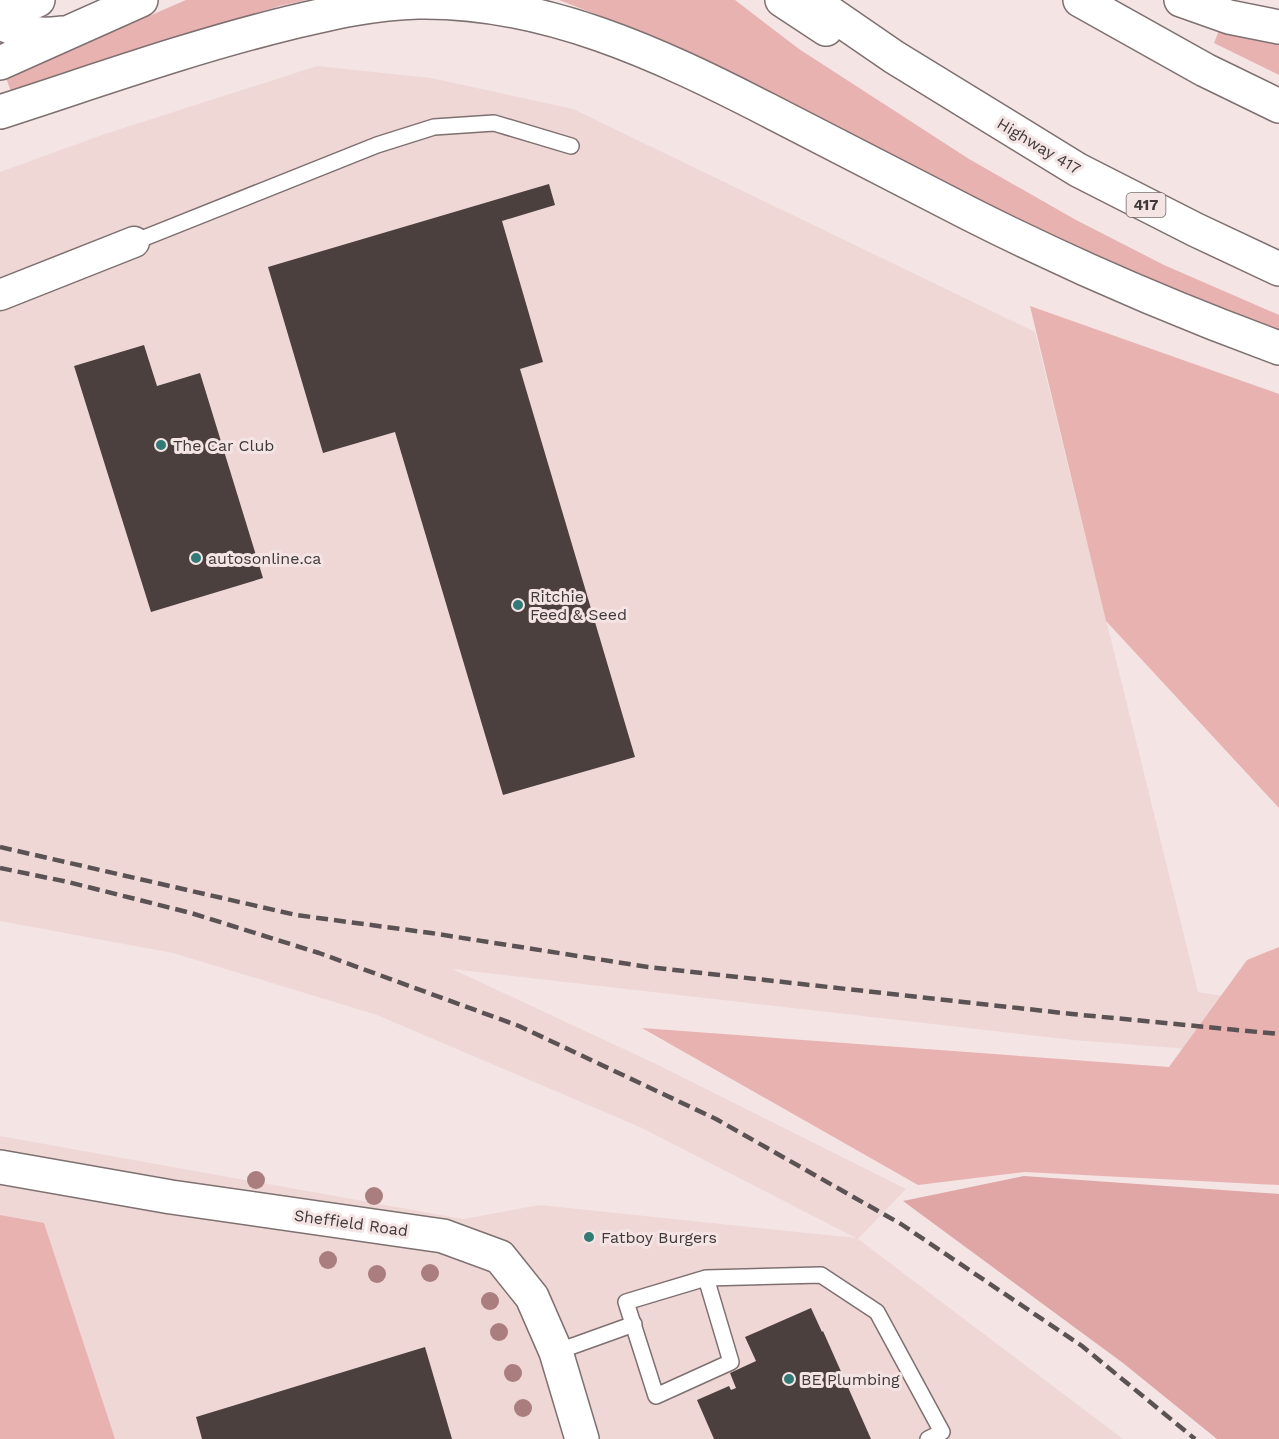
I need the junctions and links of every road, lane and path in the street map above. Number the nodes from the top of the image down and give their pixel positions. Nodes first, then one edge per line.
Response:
1 (38, 0) edge
2 (141, 0) edge
3 (782, 0) edge
4 (811, 0) edge
5 (1080, 0) edge
6 (1181, 0) edge
7 (0, 16) edge
8 (0, 22) edge
9 (1279, 27) edge
10 (71, 31) junction
11 (0, 63) edge
12 (1279, 106) edge
13 (0, 112) edge
14 (1017, 133) junction
15 (571, 146) dead end
16 (134, 242) joint
17 (1279, 269) edge
18 (0, 296) edge
19 (1279, 348) edge
20 (0, 1167) edge
21 (706, 1278) junction
22 (634, 1324) junction
23 (556, 1352) junction
24 (582, 1439) edge
25 (928, 1439) edge

1 - 7 main road
2 - 10 main road
3 - 14 main road
4 - 14 main road, Highway 417 / 417
5 - 12 main road
6 - 9 main road
8 - 10 main road
10 - 11 main road
13 - 19 main road
14 - 17 main road, Highway 417 / 417
15 - 16 lane
16 - 18 street
20 - 23 main road, Sheffield Road
21 - 22 lane
21 - 22 lane
21 - 25 lane
22 - 23 lane
23 - 24 main road, Sheffield Road

